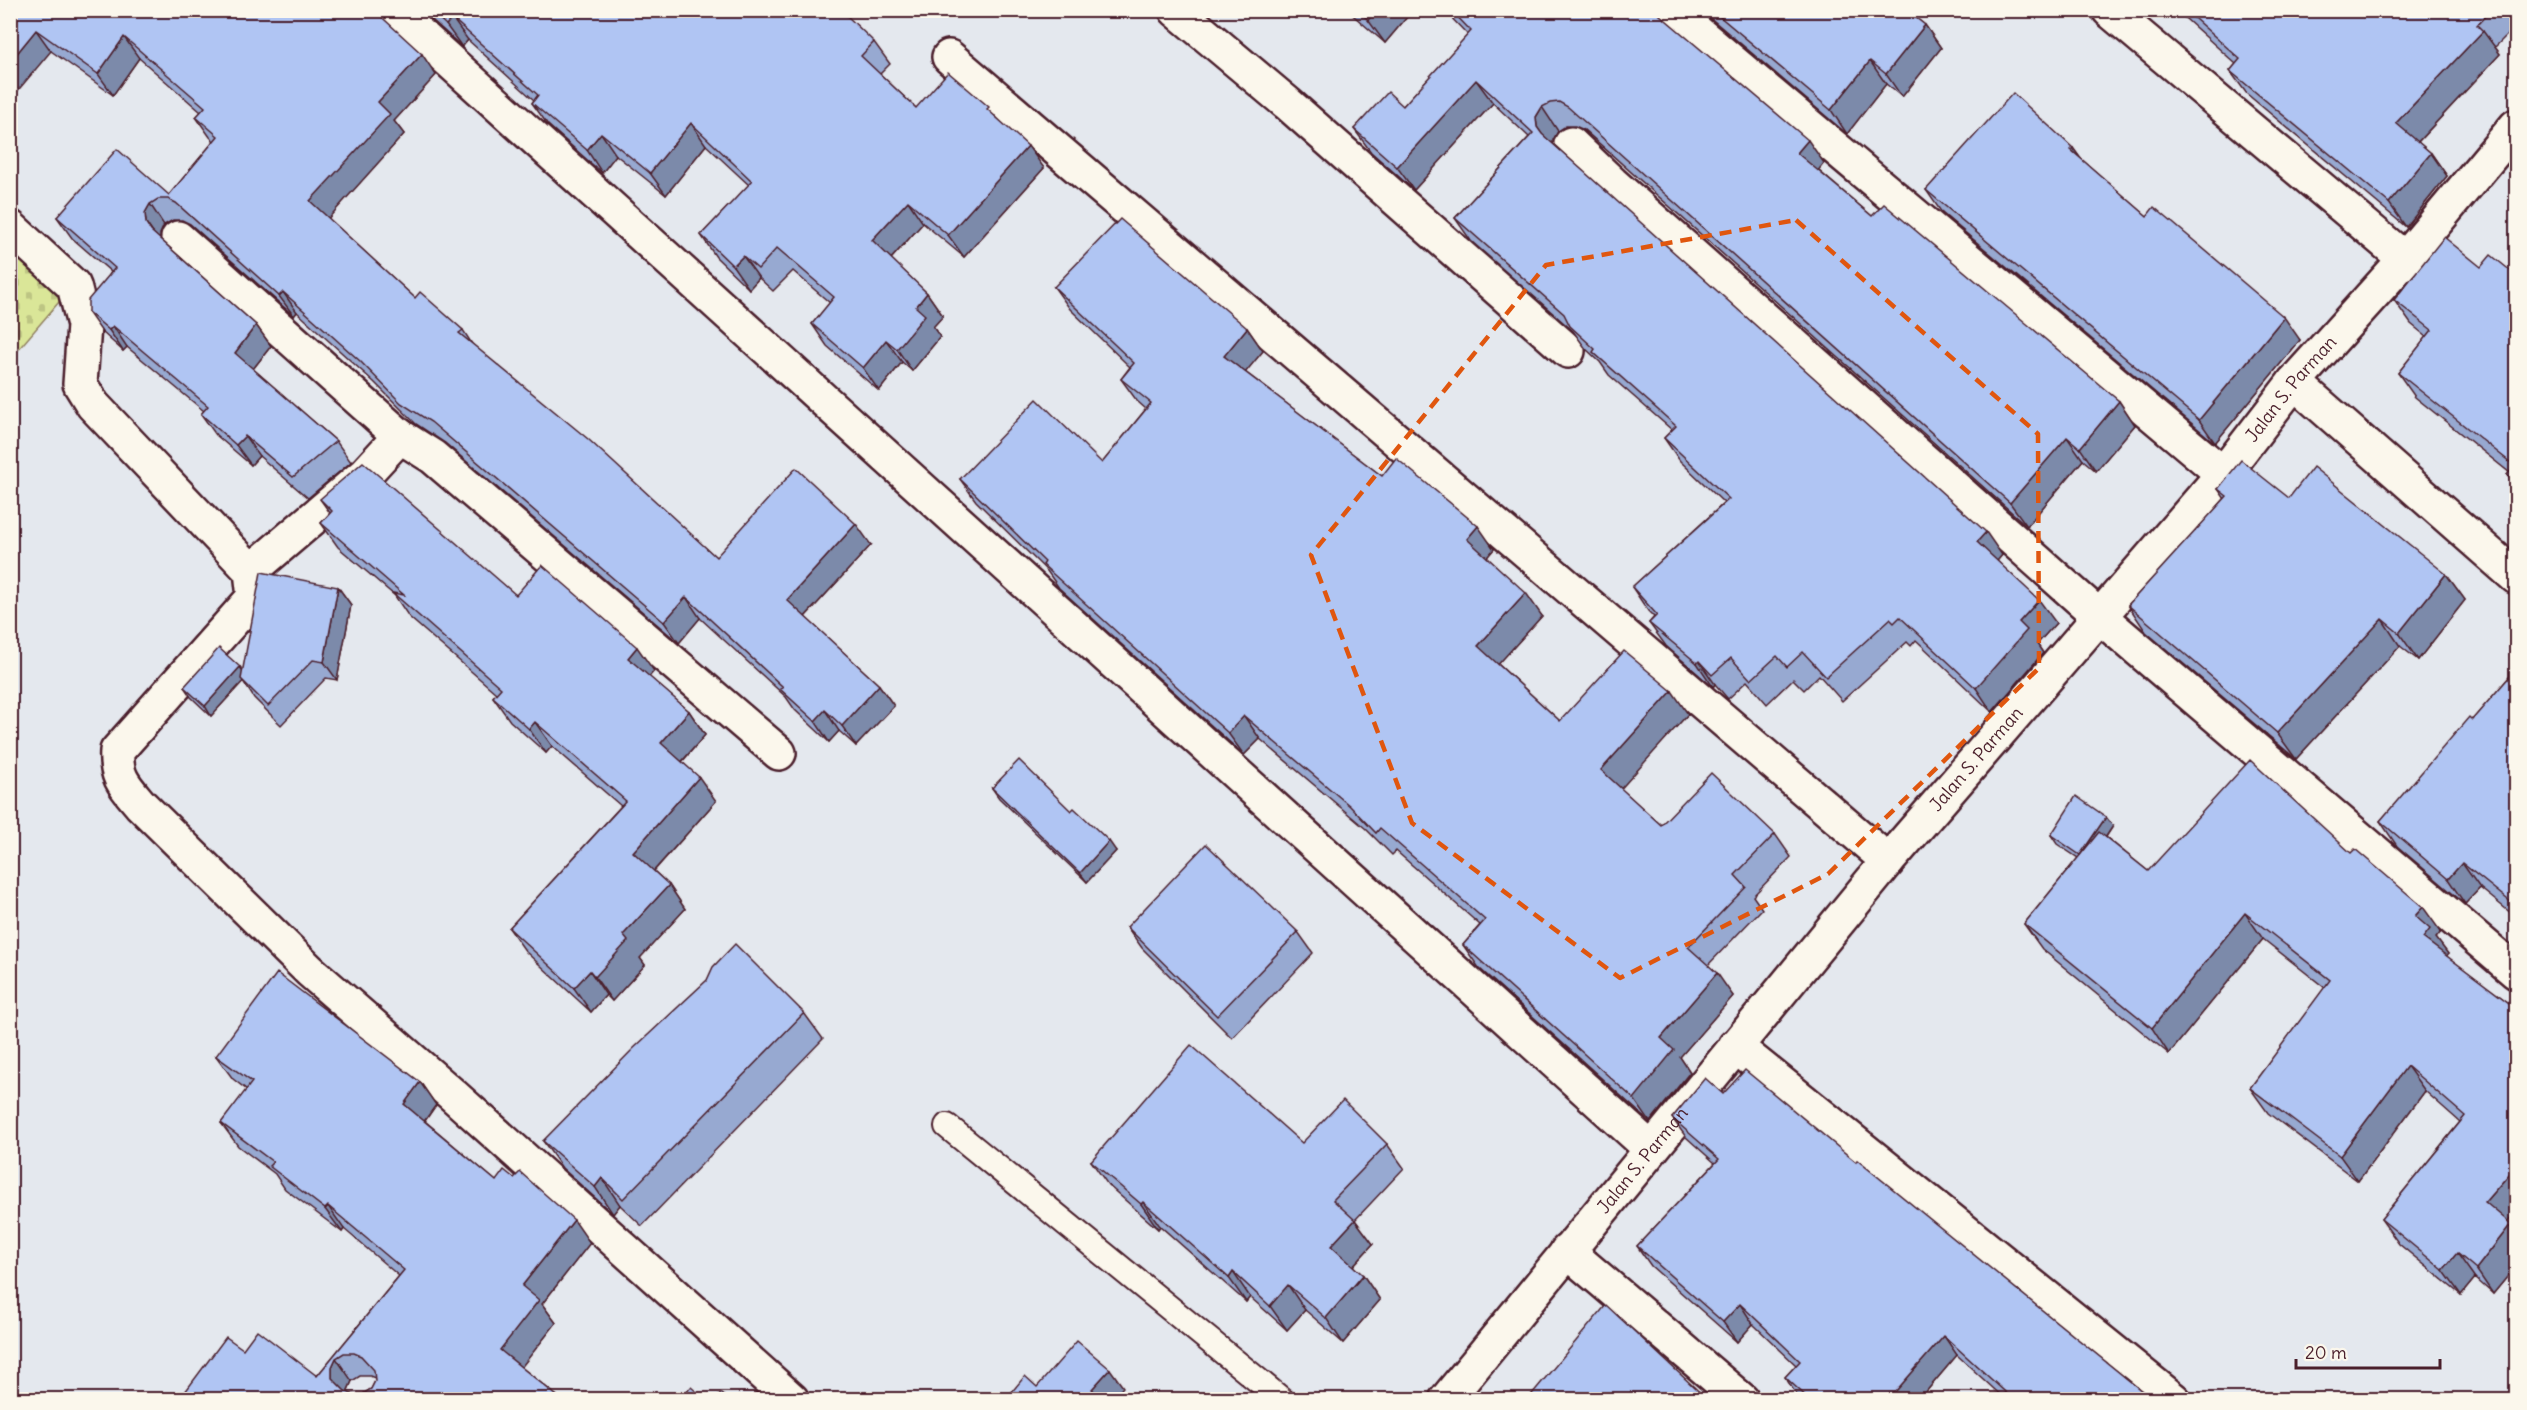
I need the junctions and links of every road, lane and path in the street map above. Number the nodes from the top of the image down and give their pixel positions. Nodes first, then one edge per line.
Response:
1 (393, 10) edge
2 (1176, 10) edge
3 (1671, 10) edge
4 (2109, 10) edge
5 (949, 57) dead end
6 (2517, 126) edge
7 (1571, 144) dead end
8 (10, 227) edge
9 (178, 238) dead end
10 (2405, 259) junction
11 (1568, 351) edge
12 (2294, 382) junction
13 (400, 436) junction
14 (2223, 474) junction
15 (251, 571) junction
16 (2517, 577) edge
17 (2099, 616) junction
18 (780, 753) dead end
19 (1888, 861) junction
20 (2517, 972) edge
21 (1736, 1046) junction
22 (948, 1126) dead end
23 (1651, 1149) junction
24 (1567, 1251) junction
25 (792, 1400) edge
26 (1282, 1400) edge
27 (1446, 1400) edge
28 (1742, 1400) edge
29 (2174, 1400) edge

1 - 23 street
2 - 11 street
3 - 14 street
4 - 10 street
5 - 19 street
6 - 10 street, Jalan S. Parman
7 - 17 street
8 - 15 street
9 - 13 street
10 - 12 street, Jalan S. Parman
12 - 14 street, Jalan S. Parman
12 - 16 street
13 - 15 street
13 - 18 street
14 - 17 street, Jalan S. Parman
15 - 25 street
17 - 19 street, Jalan S. Parman
17 - 20 street
19 - 21 street, Jalan S. Parman
21 - 23 street, Jalan S. Parman
21 - 29 street
22 - 26 lane
23 - 24 street, Jalan S. Parman
24 - 27 street, Jalan S. Parman
24 - 28 street

